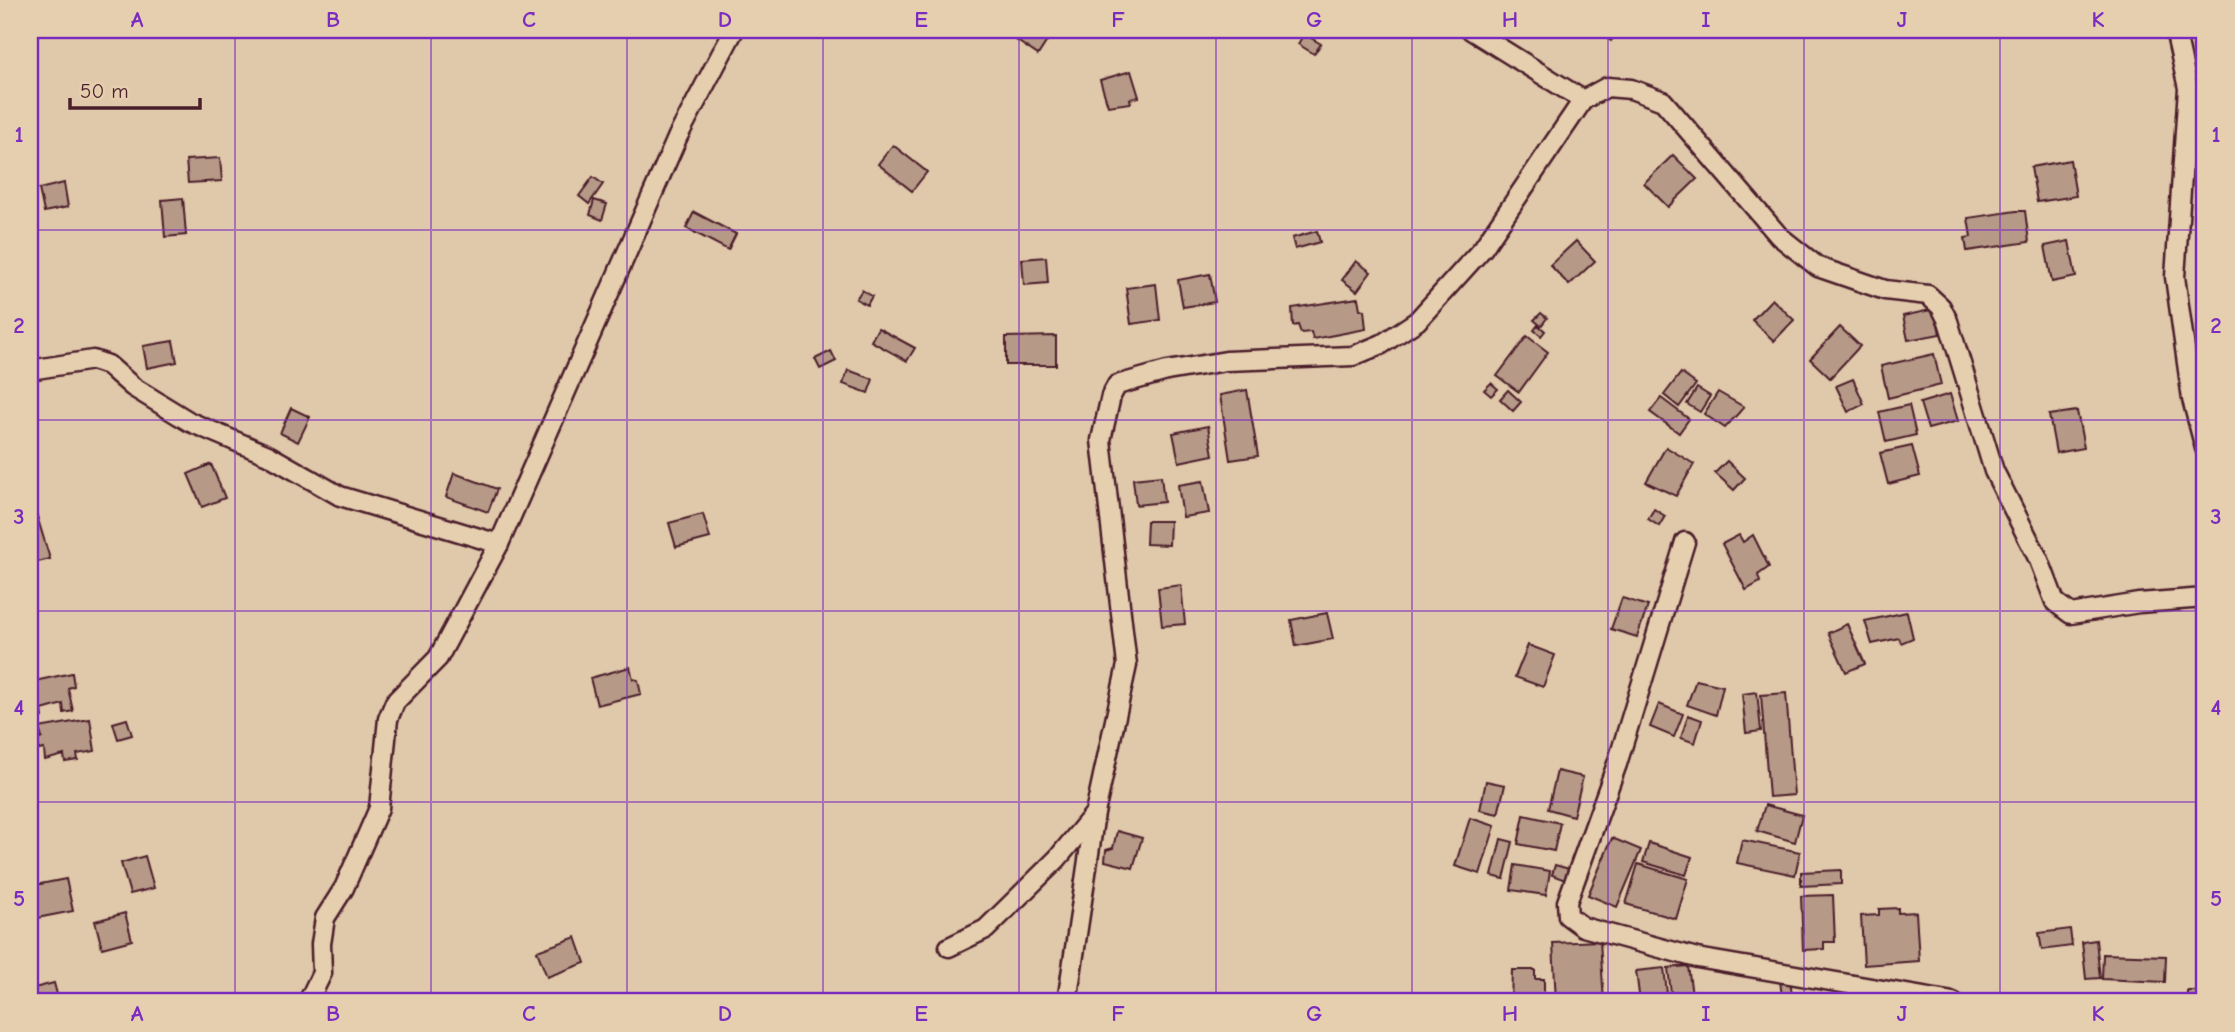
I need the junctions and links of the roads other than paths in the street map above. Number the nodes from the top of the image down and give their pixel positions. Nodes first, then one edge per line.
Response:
1 (734, 30) edge
2 (1471, 30) edge
3 (2175, 30) edge
4 (1583, 100) junction
5 (30, 370) edge
6 (2199, 398) edge
7 (2205, 448) edge
8 (1685, 542) dead end
9 (499, 544) junction
10 (2205, 598) edge
11 (1095, 813) junction
12 (949, 947) dead end
13 (308, 1002) edge
14 (1067, 1002) edge
15 (1953, 1002) edge

1 - 9 street
2 - 4 street
3 - 6 street
4 - 10 street
4 - 11 street
5 - 9 street
6 - 7 street
8 - 15 street
9 - 13 street
11 - 12 street
11 - 14 street

